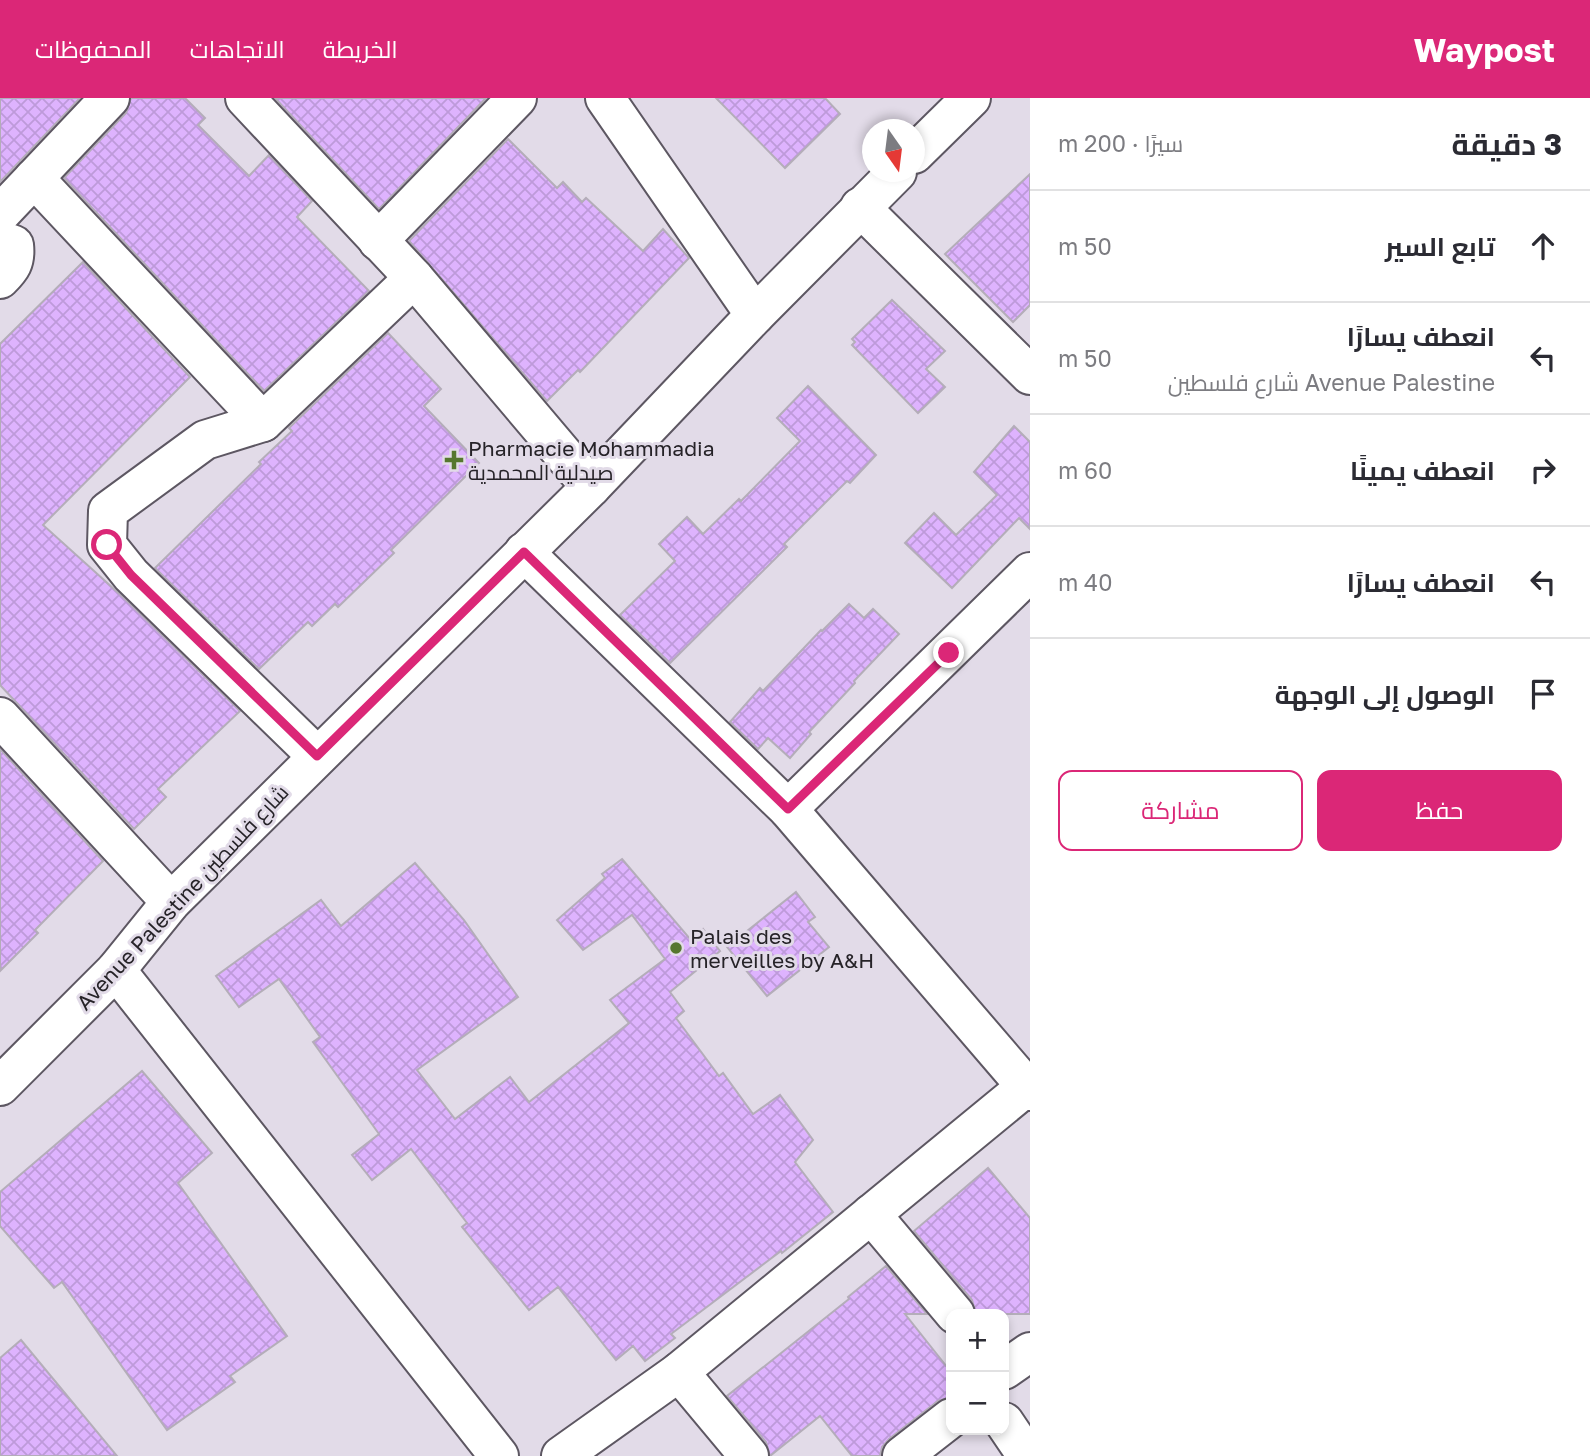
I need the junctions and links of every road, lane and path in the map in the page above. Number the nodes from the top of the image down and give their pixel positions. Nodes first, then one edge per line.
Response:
1 (110, 98) edge
2 (245, 98) edge
3 (517, 98) edge
4 (605, 98) edge
5 (971, 98) edge
6 (925, 144) edge
7 (34, 178) junction
8 (886, 182) edge
9 (860, 207) junction
10 (0, 214) edge
11 (0, 240) edge
12 (378, 241) junction
13 (414, 278) junction
14 (0, 279) edge
15 (755, 315) junction
16 (1030, 375) edge
17 (263, 422) junction
18 (591, 487) junction
19 (524, 552) junction
20 (1030, 572) edge
21 (0, 717) edge
22 (317, 756) junction
23 (788, 809) junction
24 (172, 902) junction
25 (116, 970) junction
26 (0, 1086) edge
27 (1028, 1089) edge
28 (871, 1214) junction
29 (951, 1309) edge
30 (1030, 1352) edge
31 (1009, 1367) edge
32 (679, 1372) junction
33 (946, 1422) edge
34 (1009, 1429) edge
35 (499, 1456) edge
36 (561, 1456) edge
37 (749, 1456) edge
38 (902, 1456) edge
39 (1027, 1456) edge

1 - 7 street
2 - 12 street
3 - 12 street
4 - 15 street
5 - 6 street
7 - 10 street
7 - 17 street
8 - 9 street, Avenue Palestine شارع فلسطين
9 - 15 street, Avenue Palestine شارع فلسطين
9 - 16 street
11 - 14 street
12 - 13 street
13 - 17 street
13 - 18 street
15 - 18 street, Avenue Palestine شارع فلسطين
17 - 22 street
18 - 19 street, Avenue Palestine شارع فلسطين
19 - 22 street, Avenue Palestine شارع فلسطين
19 - 23 street
20 - 23 street
21 - 24 street
22 - 24 street, Avenue Palestine شارع فلسطين
23 - 27 street
24 - 25 street, Avenue Palestine شارع فلسطين
25 - 26 street, Avenue Palestine شارع فلسطين
25 - 35 street
27 - 28 street
28 - 29 street
28 - 32 street
30 - 31 street
32 - 36 street
32 - 37 street
33 - 38 street
34 - 39 street

